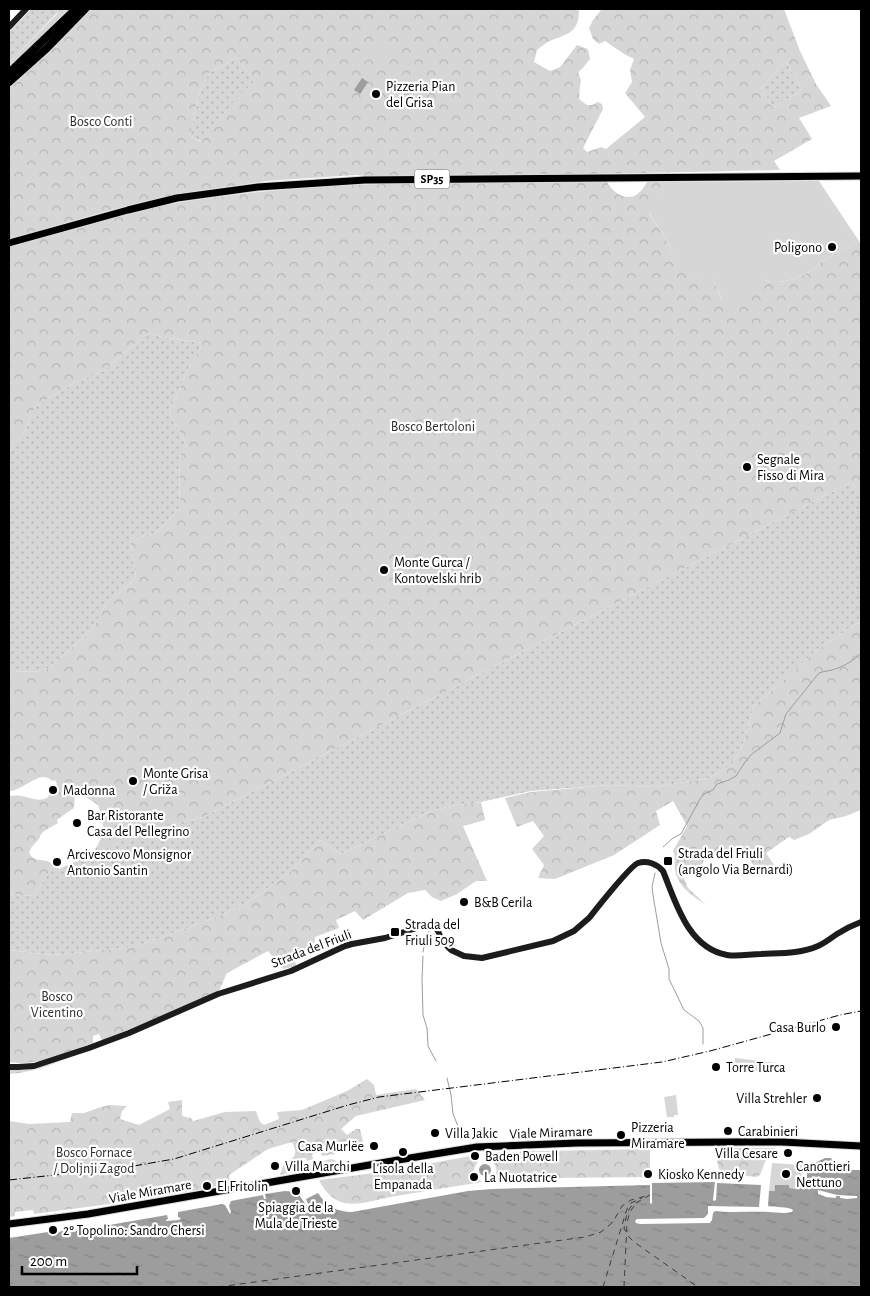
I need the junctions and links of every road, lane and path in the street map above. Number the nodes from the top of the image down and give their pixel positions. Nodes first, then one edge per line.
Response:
1 (26, 9) edge
2 (76, 9) edge
3 (85, 9) edge
4 (9, 27) edge
5 (44, 45) junction
6 (21, 67) junction
7 (9, 73) edge
8 (9, 82) edge
9 (861, 176) edge
10 (9, 244) edge
11 (861, 922) edge
12 (9, 1067) edge
13 (861, 1146) edge
14 (9, 1224) edge

1 - 4 main road
2 - 5 highway
3 - 5 highway
5 - 6 highway
6 - 7 highway
6 - 8 highway
9 - 10 main road, SP35
11 - 12 main road, Strada del Friuli
13 - 14 main road, Viale Miramare

